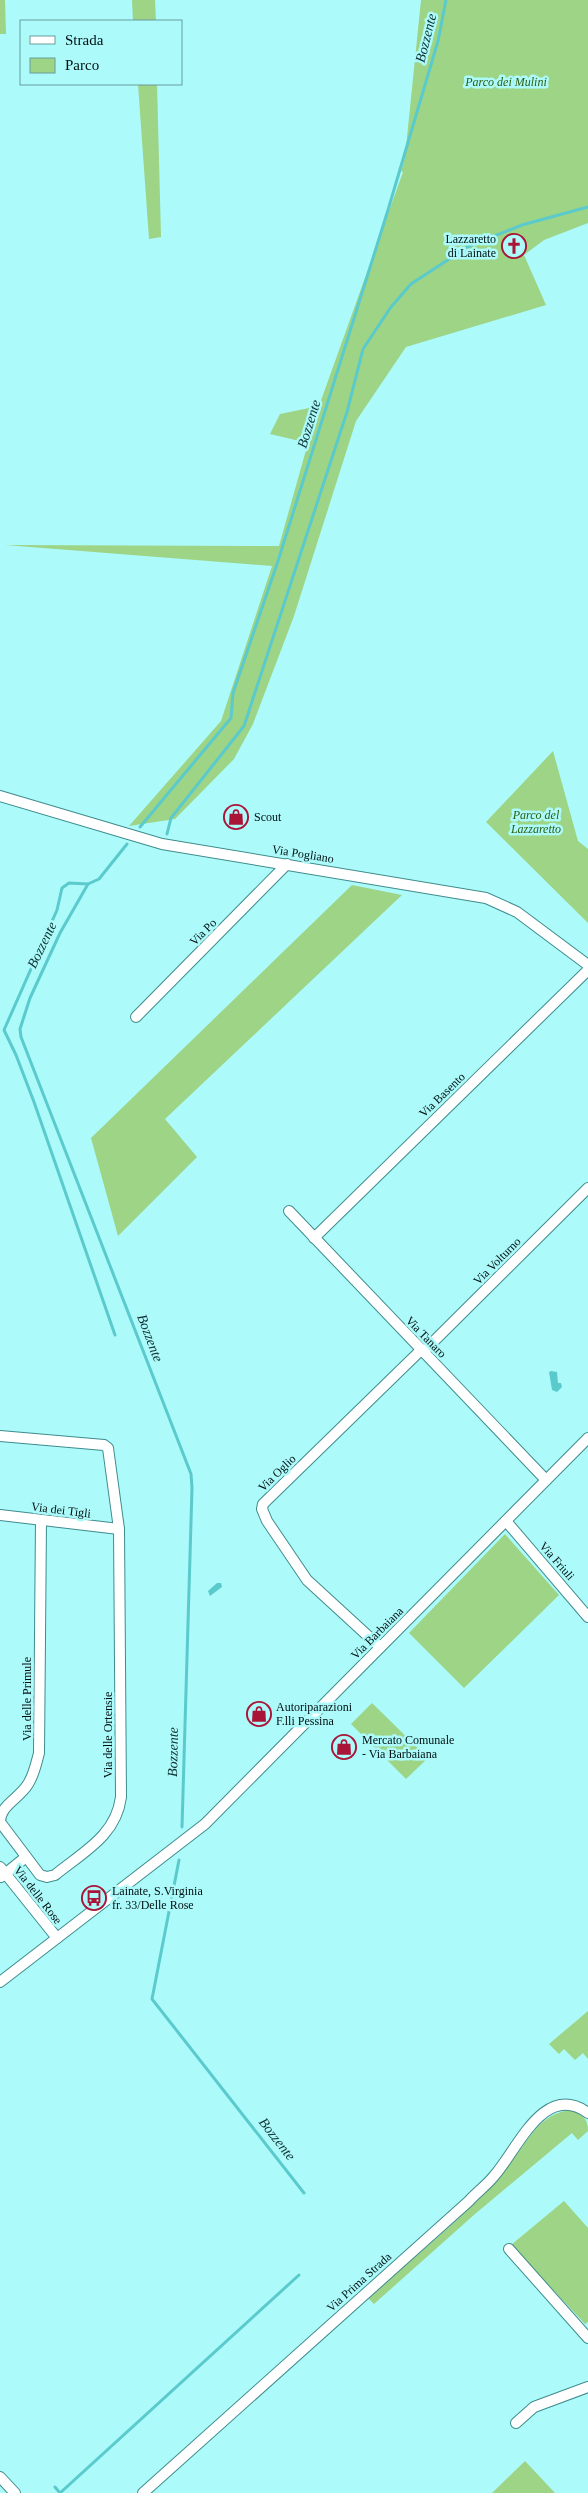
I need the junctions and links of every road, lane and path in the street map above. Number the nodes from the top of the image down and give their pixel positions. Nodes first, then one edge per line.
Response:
1 (0, 796) edge
2 (287, 864) junction
3 (588, 965) edge
4 (588, 970) edge
5 (136, 1017) dead end
6 (588, 1188) edge
7 (289, 1211) dead end
8 (314, 1238) junction
9 (422, 1351) junction
10 (0, 1436) edge
11 (588, 1438) edge
12 (546, 1480) junction
13 (0, 1516) edge
14 (41, 1520) junction
15 (506, 1521) junction
16 (118, 1529) junction
17 (588, 1617) edge
18 (380, 1647) junction
19 (26, 1857) junction
20 (2, 1873) edge
21 (57, 1938) junction
22 (0, 1982) edge
23 (588, 2113) edge
24 (509, 2249) dead end
25 (588, 2338) edge
26 (588, 2387) edge
27 (516, 2423) dead end
28 (0, 2477) edge
29 (15, 2493) edge
30 (143, 2493) edge

1 - 2 street, Via Pogliano
2 - 3 street, Via Pogliano
2 - 5 street, Via Po
4 - 8 street, Via Basento
6 - 9 street, Via Volturno
7 - 8 street, Via Tanaro
8 - 9 street, Via Tanaro
9 - 12 street, Via Tanaro
9 - 18 street, Via Oglio
10 - 16 street
11 - 12 street, Via Barbaiana
12 - 15 street, Via Barbaiana
13 - 14 street, Via dei Tigli
14 - 16 street, Via dei Tigli
14 - 19 street, Via delle Primule
15 - 17 street, Via Friuli
15 - 18 street, Via Barbaiana
16 - 19 street, Via delle Ortensie
18 - 21 street, Via Barbaiana
19 - 20 street
20 - 21 street, Via delle Rose
21 - 22 street, Via Barbaiana
23 - 30 street, Via Prima Strada
24 - 25 street
26 - 27 street
28 - 29 street

